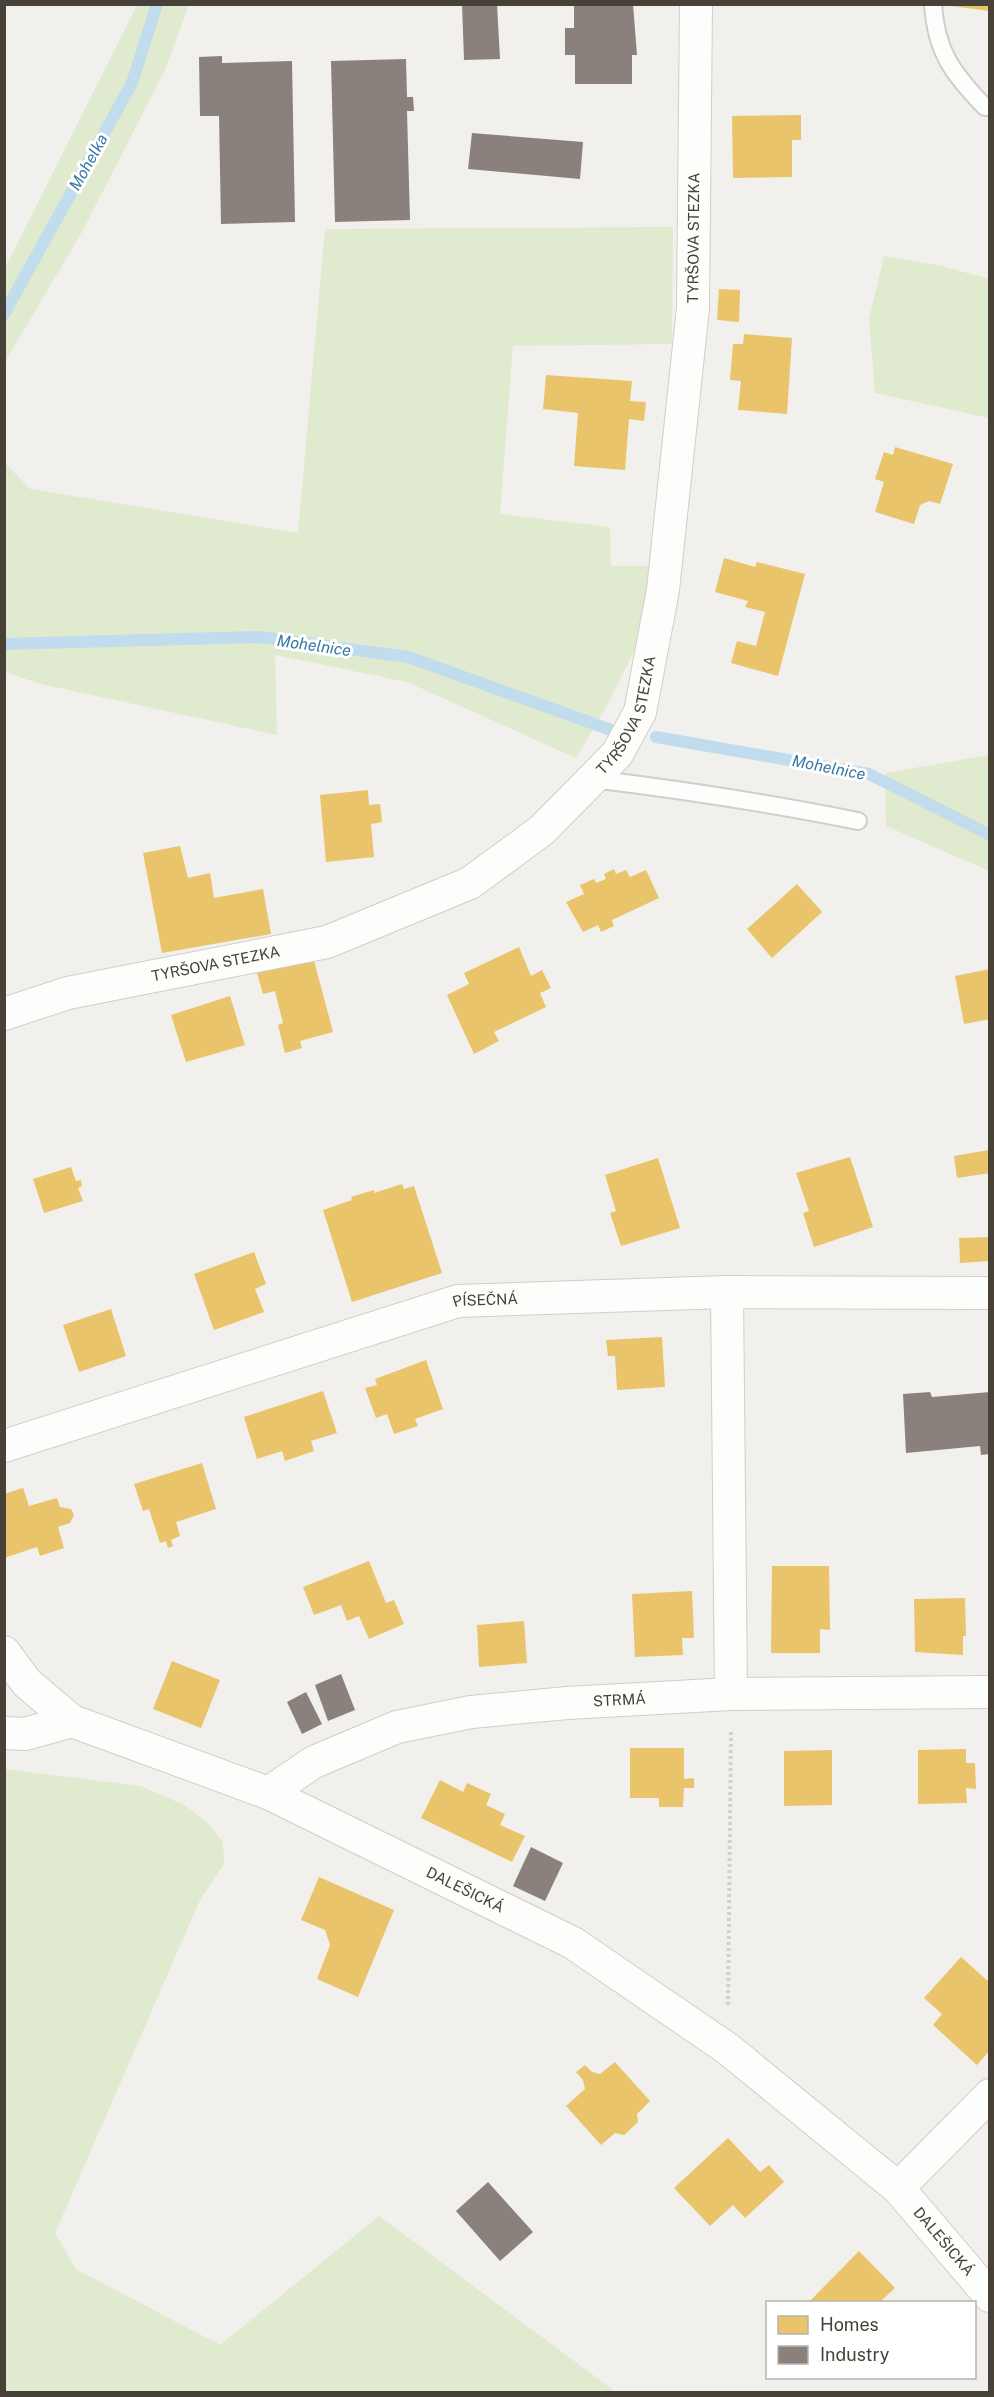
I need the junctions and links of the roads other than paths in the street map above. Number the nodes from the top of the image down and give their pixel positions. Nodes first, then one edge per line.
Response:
1 (696, 4) edge
2 (933, 4) edge
3 (990, 107) edge
4 (593, 779) junction
5 (858, 821) dead end
6 (4, 1014) edge
7 (727, 1292) junction
8 (990, 1293) edge
9 (4, 1446) edge
10 (4, 1652) edge
11 (990, 1692) edge
12 (731, 1694) junction
13 (72, 1721) junction
14 (4, 1733) edge
15 (268, 1793) junction
16 (990, 2095) edge
17 (898, 2188) junction
18 (990, 2296) edge

1 - 4 street, TYRŠOVA STEZKA
2 - 3 lane
4 - 5 lane
4 - 6 street, TYRŠOVA STEZKA
7 - 8 street, PÍSEČNÁ
7 - 9 street, PÍSEČNÁ
7 - 12 street
10 - 13 street, DALEŠICKÁ
11 - 12 street, STRMÁ
12 - 15 street, STRMÁ
13 - 14 street
13 - 15 street, DALEŠICKÁ
15 - 17 street, DALEŠICKÁ
16 - 17 street
17 - 18 street, DALEŠICKÁ

